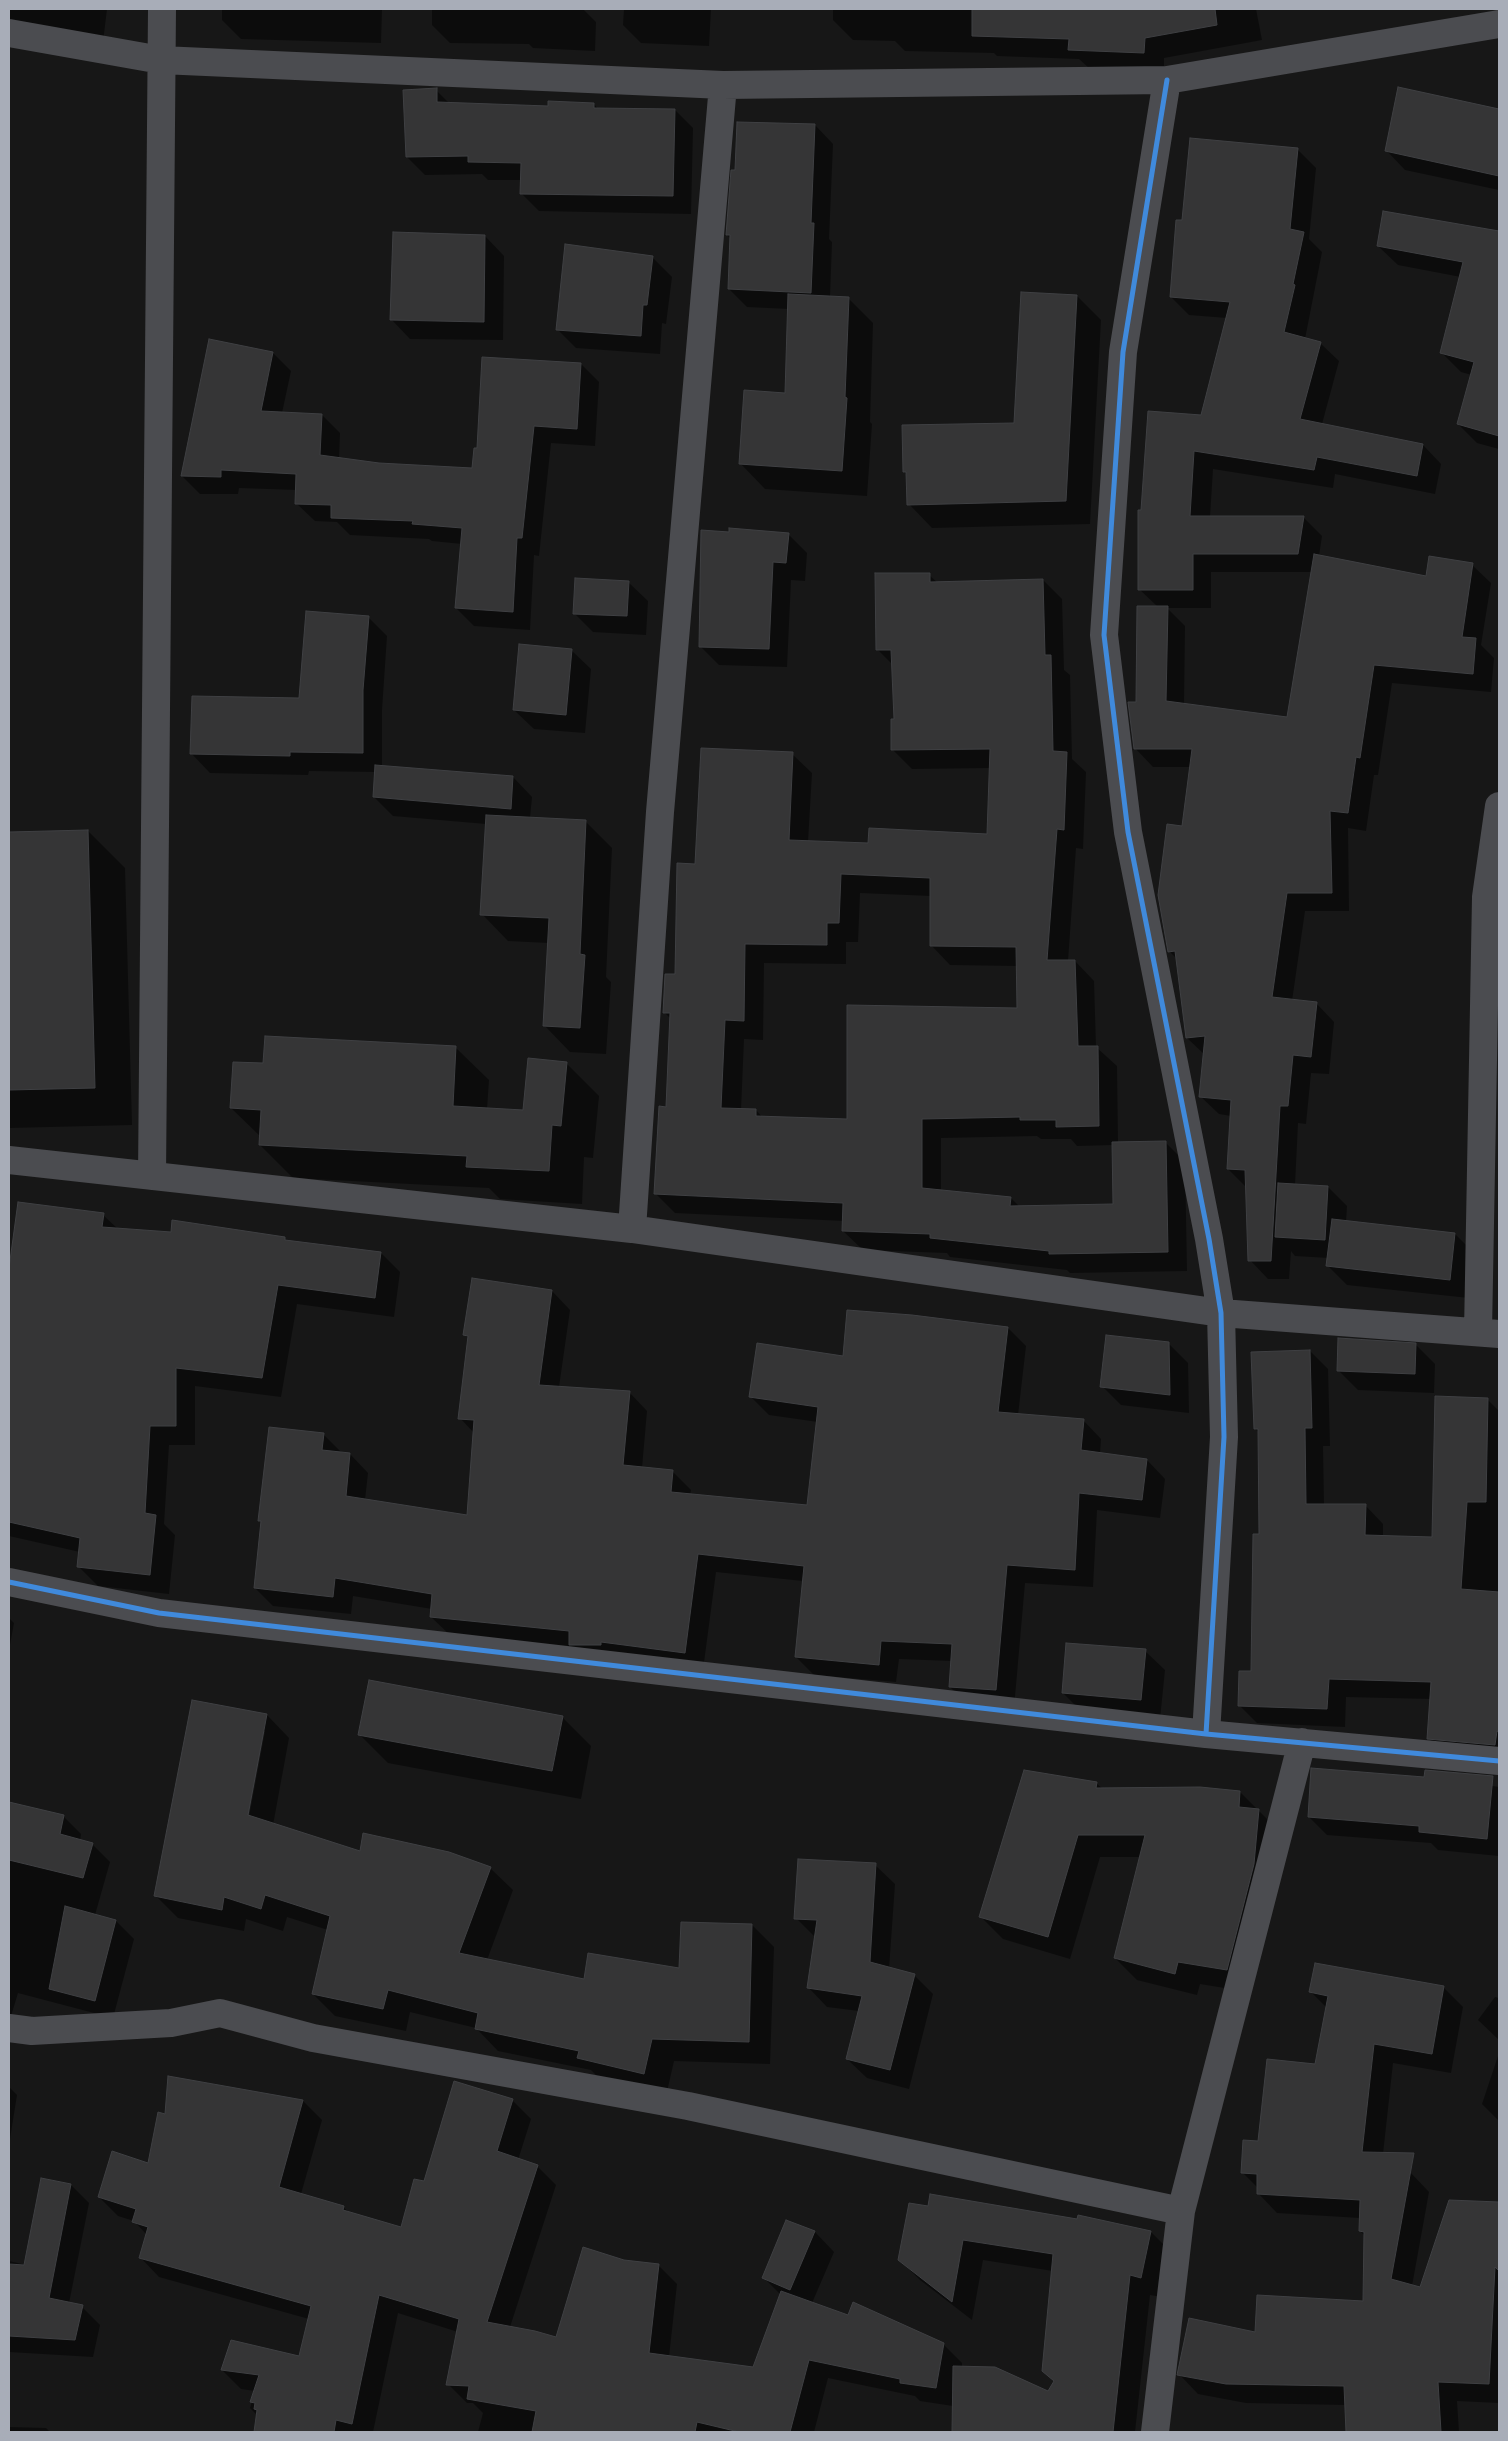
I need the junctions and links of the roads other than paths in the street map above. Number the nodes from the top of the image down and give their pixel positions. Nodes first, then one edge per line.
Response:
1 (162, 9) edge
2 (1499, 24) edge
3 (9, 34) edge
4 (162, 60) junction
5 (1167, 80) junction
6 (723, 84) junction
7 (1499, 806) edge
8 (9, 1160) edge
9 (152, 1176) junction
10 (632, 1229) junction
11 (1221, 1312) junction
12 (1488, 1333) edge
13 (9, 1582) edge
14 (1206, 1734) junction
15 (1302, 1742) junction
16 (1499, 1761) edge
17 (9, 2028) edge
18 (1181, 2211) junction
19 (1155, 2432) edge

1 - 4 street
2 - 5 street
3 - 4 street
4 - 6 street
4 - 9 street
5 - 6 street
5 - 11 street
6 - 10 street
7 - 12 street
8 - 9 street
9 - 10 street
10 - 11 street
11 - 12 street
11 - 14 street
13 - 14 street
14 - 15 street
15 - 16 street
15 - 18 street
17 - 18 street
18 - 19 street

